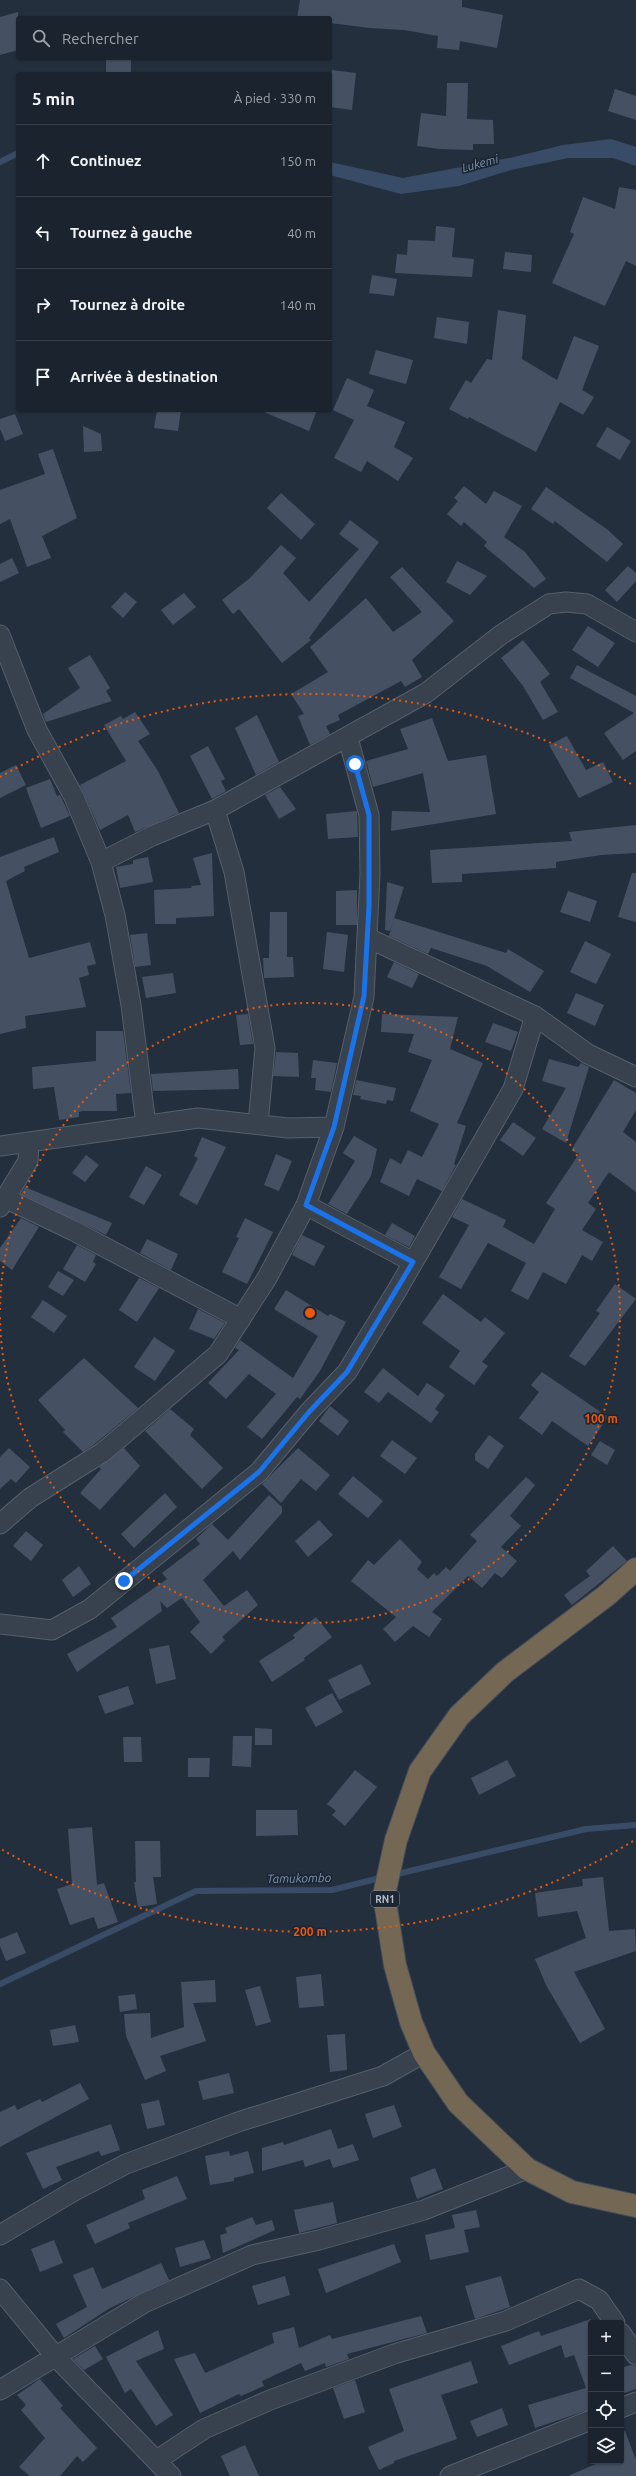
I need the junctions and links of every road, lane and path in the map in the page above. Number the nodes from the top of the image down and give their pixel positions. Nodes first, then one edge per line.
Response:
1 (636, 632) edge
2 (0, 635) edge
3 (348, 738) junction
4 (215, 810) junction
5 (101, 862) junction
6 (368, 938) junction
7 (535, 1016) junction
8 (636, 1077) edge
9 (258, 1124) junction
10 (146, 1125) junction
11 (334, 1127) junction
12 (29, 1142) junction
13 (0, 1146) edge
14 (3, 1203) edge
15 (306, 1205) junction
16 (413, 1262) junction
17 (241, 1319) junction
18 (0, 1524) edge
19 (636, 1569) edge
20 (0, 1624) edge
21 (424, 2053) junction
22 (527, 2169) junction
23 (636, 2206) edge
24 (0, 2235) edge
25 (0, 2289) edge
26 (613, 2320) edge
27 (624, 2337) edge
28 (636, 2355) edge
29 (55, 2356) junction
30 (0, 2390) edge
31 (636, 2402) edge
32 (624, 2407) edge
33 (588, 2421) edge
34 (157, 2460) junction
35 (171, 2476) edge
36 (450, 2476) edge

1 - 3 street
2 - 5 street
3 - 4 street
3 - 6 street
4 - 5 street
4 - 9 street
5 - 10 street
6 - 7 street
6 - 11 street
7 - 8 street
7 - 16 street
9 - 10 street
9 - 11 street
10 - 12 street
11 - 15 street
12 - 13 street
12 - 14 street
14 - 17 street
15 - 16 street
15 - 17 street
16 - 20 street
17 - 18 street
19 - 21 highway, RN1
21 - 22 highway, RN1
21 - 24 street
22 - 23 highway, RN1
22 - 29 street
25 - 29 street
26 - 34 street
27 - 28 street
29 - 30 street
29 - 34 street
31 - 32 street
33 - 36 street
34 - 35 street

